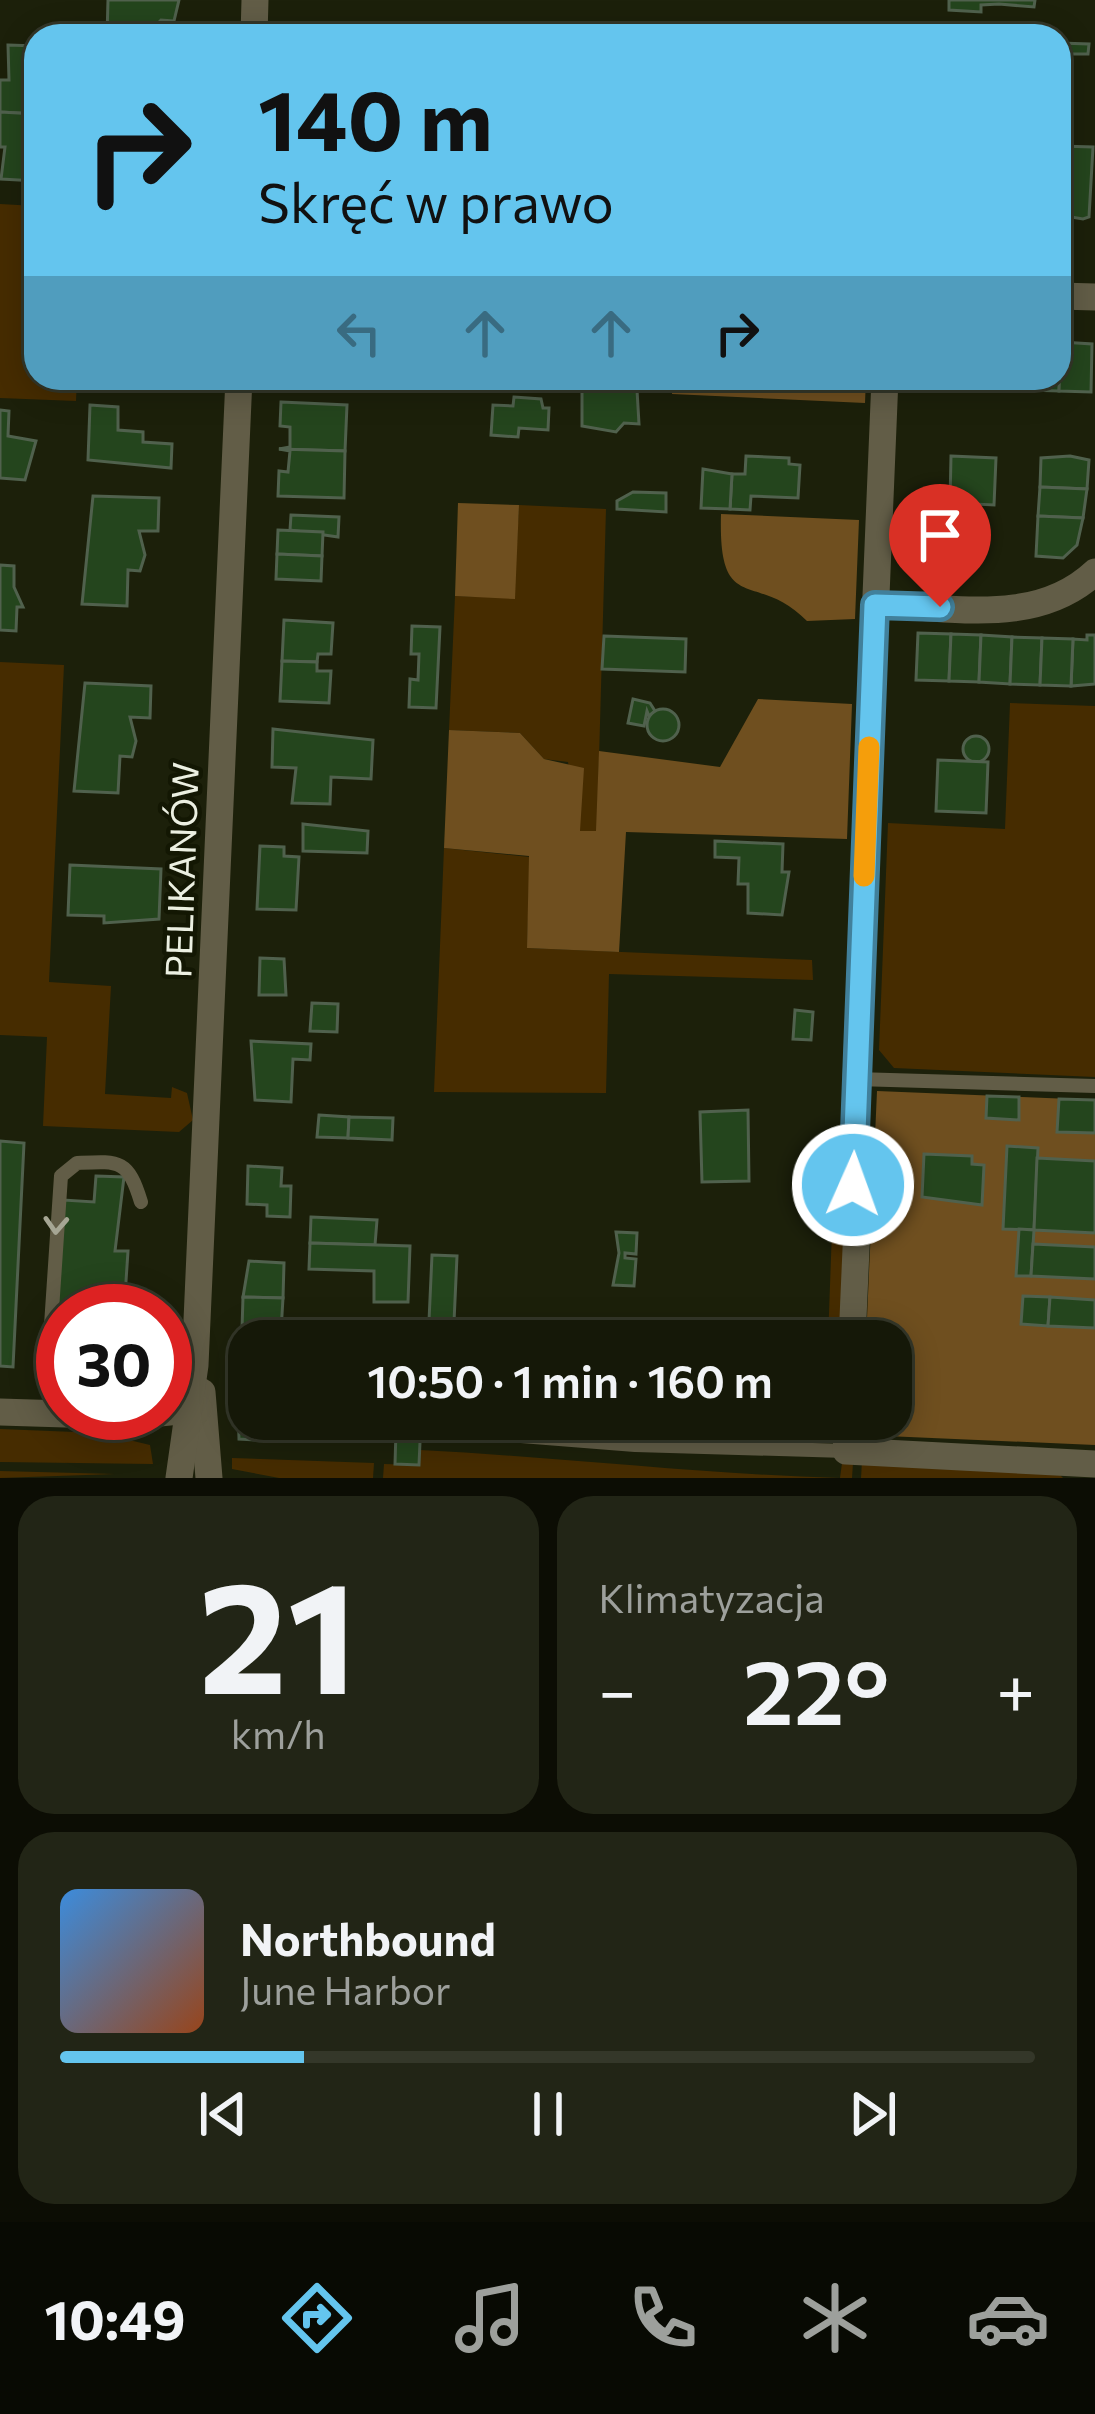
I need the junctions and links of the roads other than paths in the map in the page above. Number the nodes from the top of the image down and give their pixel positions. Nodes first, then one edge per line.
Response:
1 (238, 390) edge
2 (884, 390) edge
3 (1095, 572) edge
4 (875, 605) junction
5 (856, 1079) junction
6 (1095, 1086) edge
7 (141, 1202) dead end
8 (54, 1284) edge
9 (853, 1320) edge
10 (195, 1409) junction
11 (0, 1412) edge
12 (572, 1440) edge
13 (847, 1440) edge
14 (846, 1451) junction
15 (1084, 1468) edge
16 (179, 1478) edge
17 (209, 1478) edge

1 - 10 street, PELIKANÓW
2 - 4 street
3 - 4 street
4 - 5 street
5 - 6 lane
5 - 9 street
7 -> 8 lane
10 - 11 street
10 - 16 street, PELIKANÓW
10 - 17 street, PELIKANÓW
12 - 14 lane
13 - 14 street
14 - 15 street

